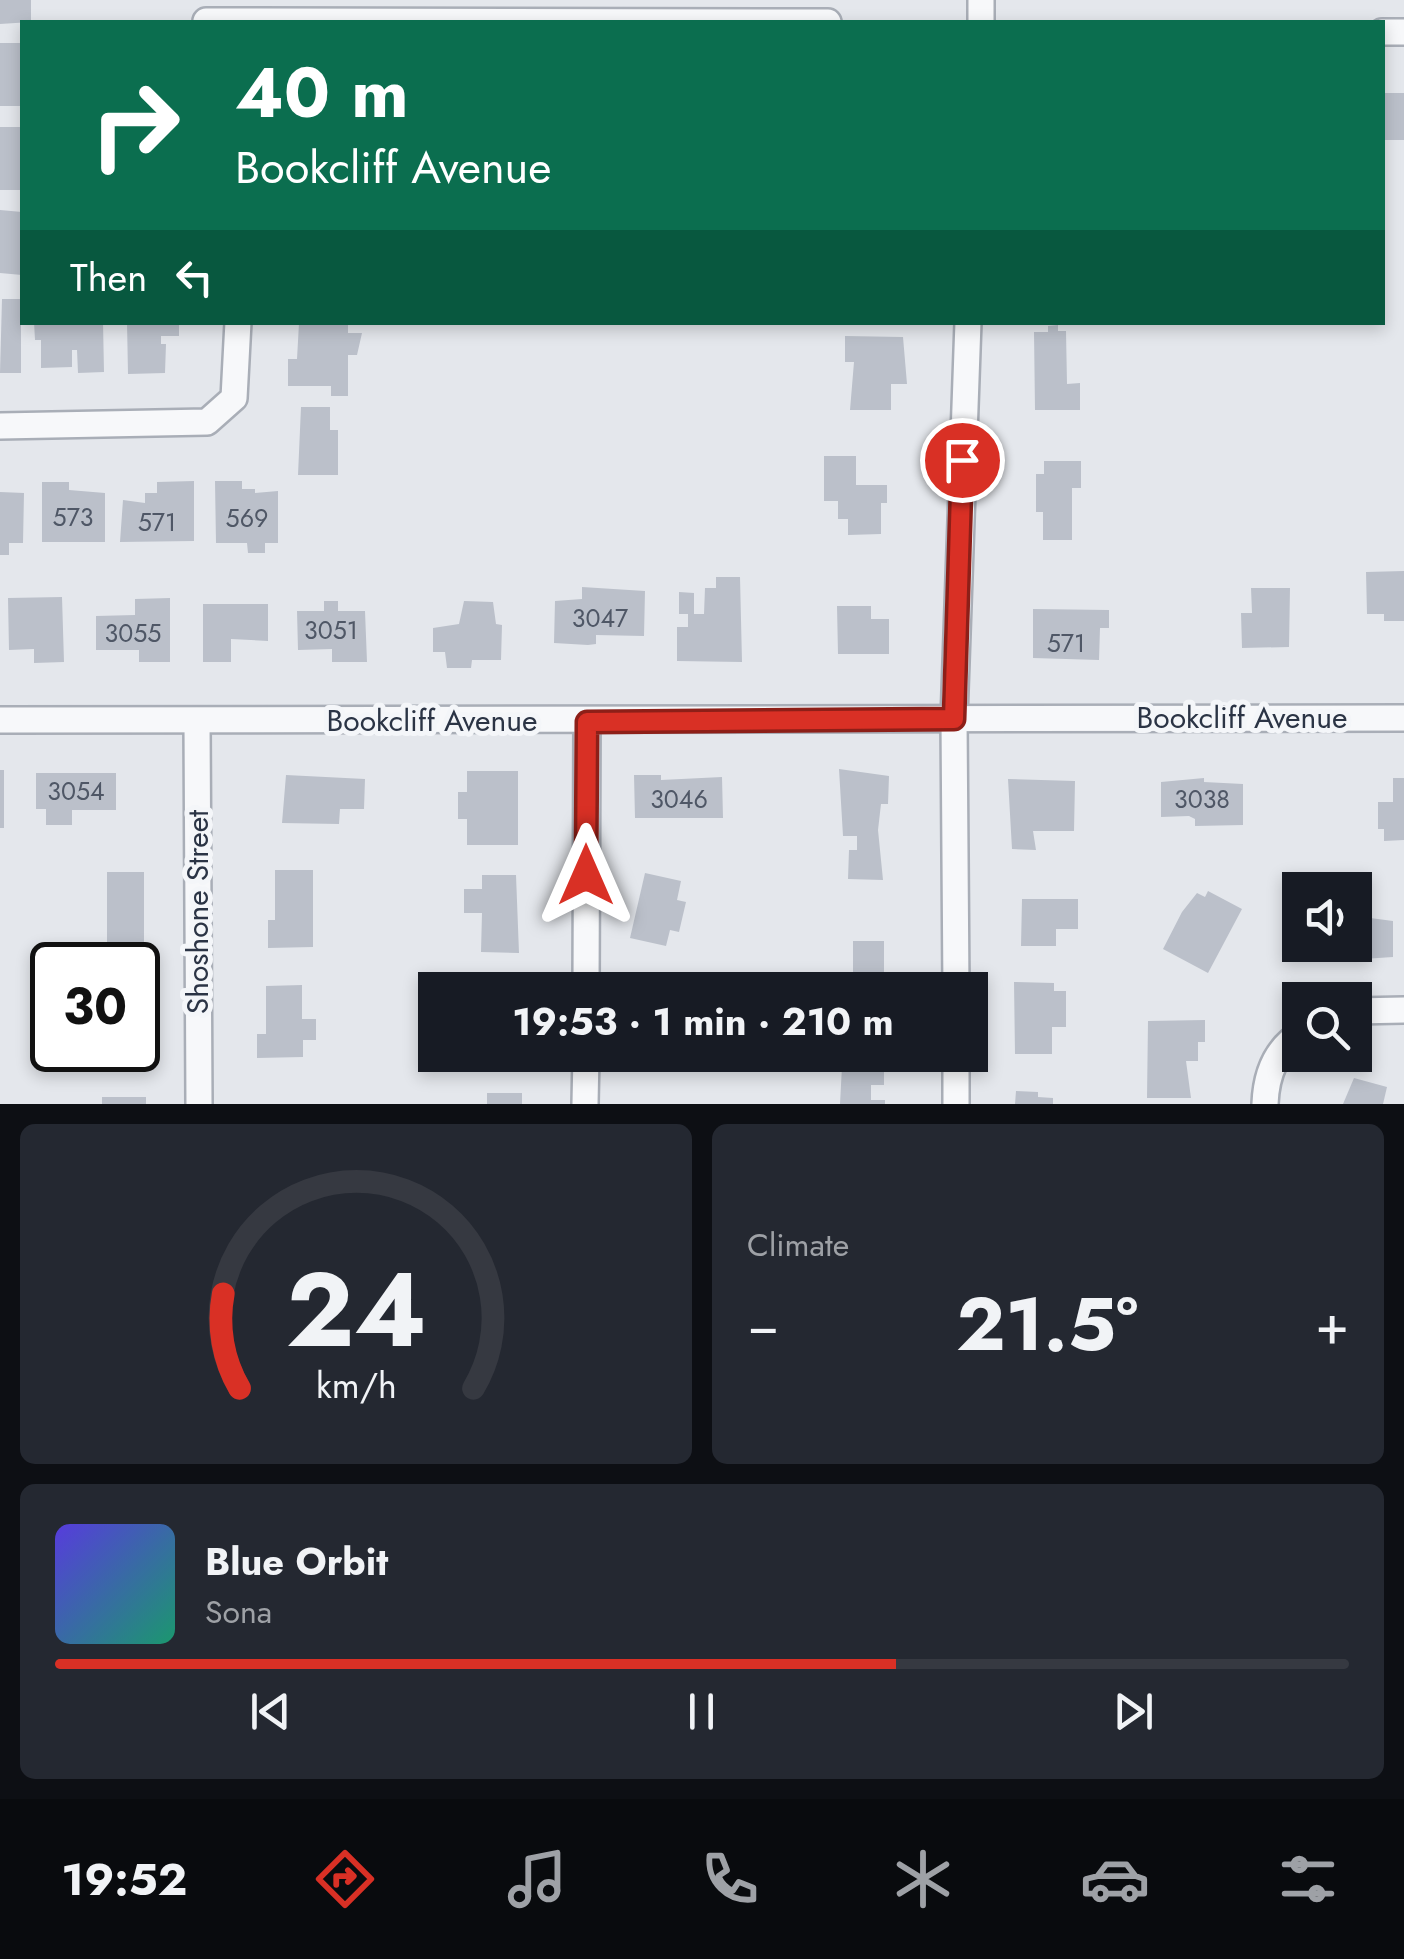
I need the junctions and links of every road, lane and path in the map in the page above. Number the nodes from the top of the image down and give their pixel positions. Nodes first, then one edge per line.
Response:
1 (206, 14) edge
2 (672, 20) edge
3 (238, 325) edge
4 (968, 325) edge
5 (0, 426) edge
6 (1404, 718) edge
7 (954, 719) junction
8 (0, 720) edge
9 (197, 721) junction
10 (587, 722) junction
11 (586, 972) edge
12 (956, 972) edge
13 (1404, 1010) edge
14 (1372, 1011) edge
15 (1282, 1051) edge
16 (586, 1072) edge
17 (956, 1072) edge
18 (199, 1104) edge
19 (585, 1104) edge
20 (956, 1104) edge
21 (1265, 1104) edge

1 - 2 street
3 - 5 street
4 - 7 street
6 - 7 street, Bookcliff Avenue
7 - 10 street, Bookcliff Avenue
7 - 12 street
8 - 9 street, Bookcliff Avenue
9 - 10 street, Bookcliff Avenue
9 - 18 street, Shoshone Street
10 - 11 street
13 - 14 street
15 - 21 street
16 - 19 street
17 - 20 street

